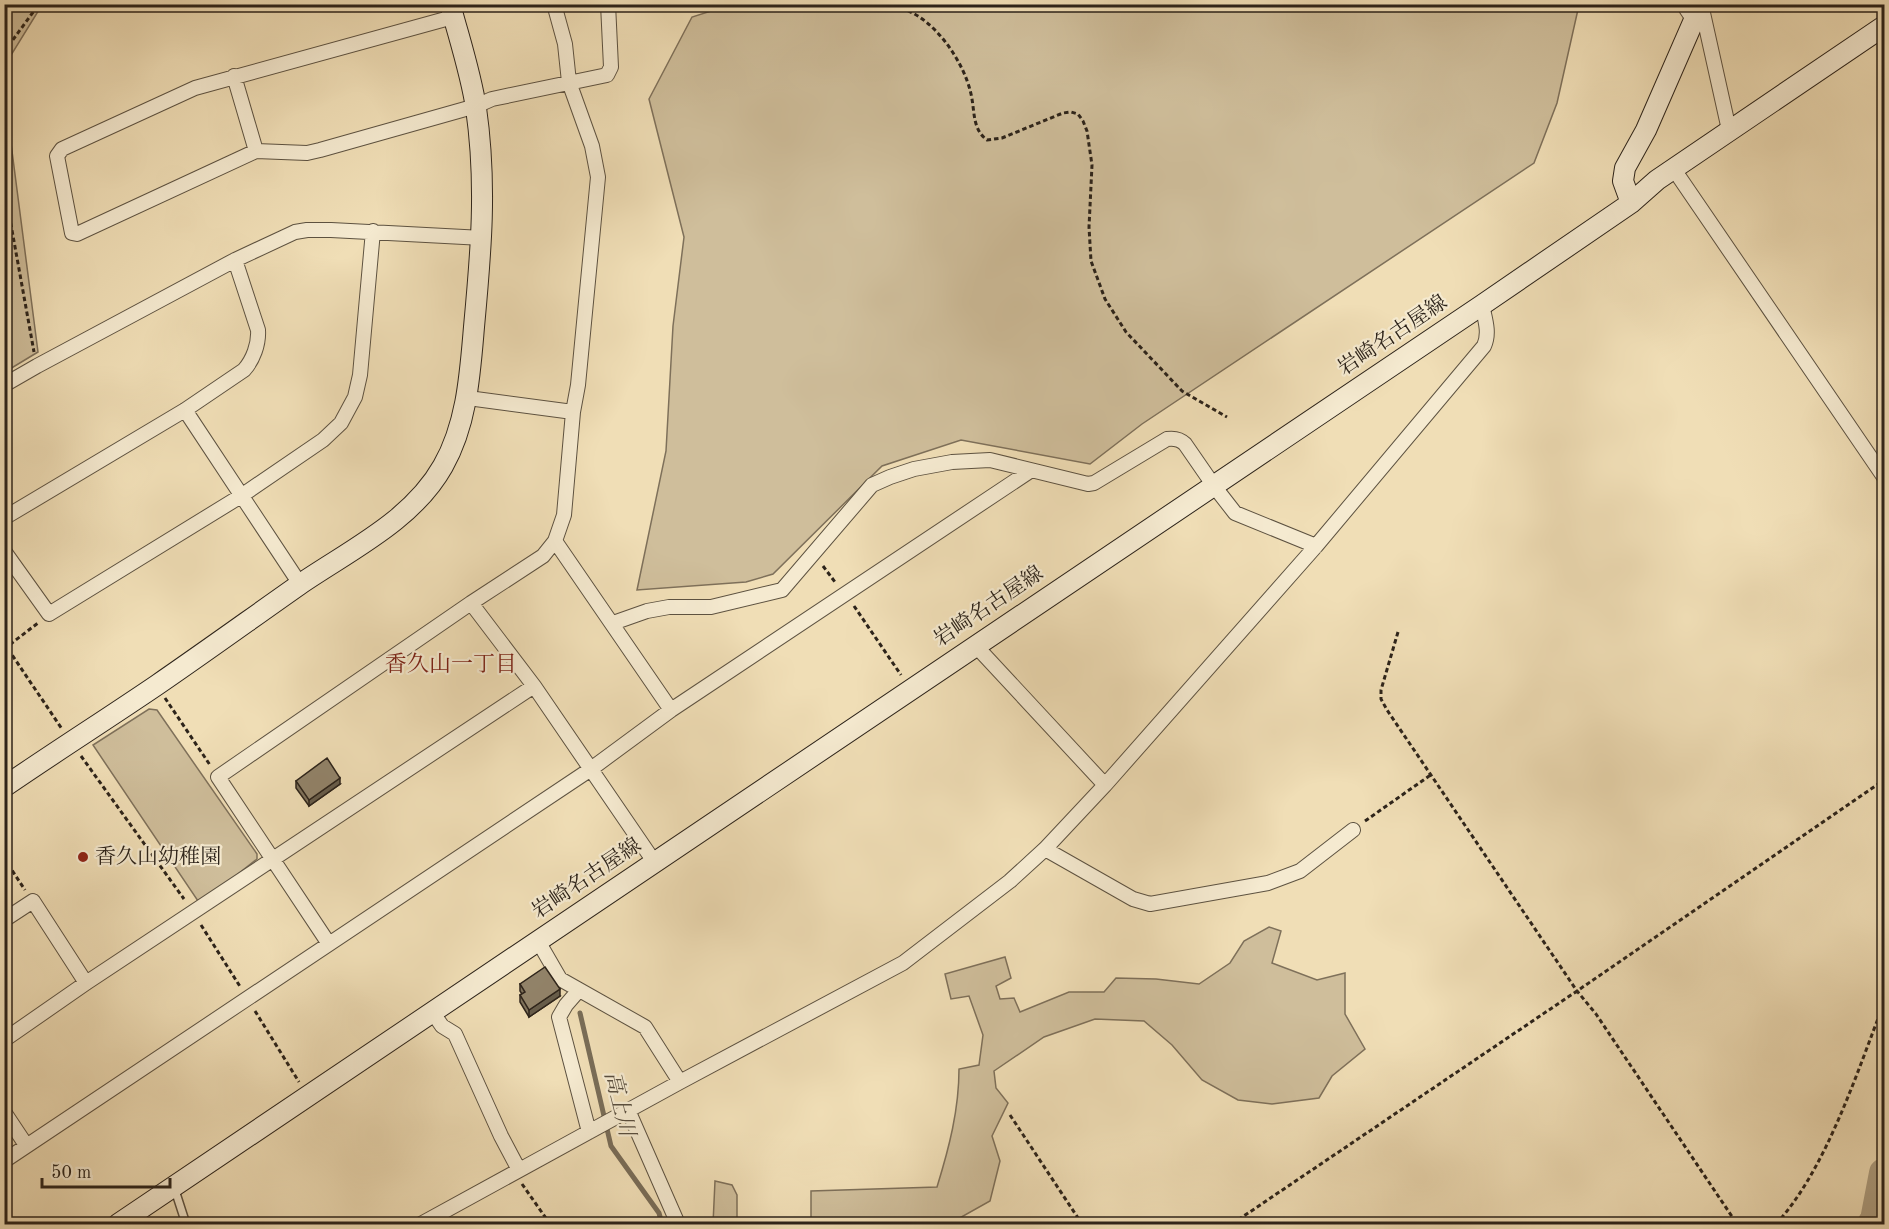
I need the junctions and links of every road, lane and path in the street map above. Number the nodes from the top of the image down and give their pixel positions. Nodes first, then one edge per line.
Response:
1 (39, 4) edge
2 (554, 4) edge
3 (871, 4) edge
4 (611, 7) edge
5 (1694, 8) edge
6 (451, 11) edge
7 (1884, 26) edge
8 (4, 52) edge
9 (234, 76) junction
10 (569, 82) junction
11 (476, 106) junction
12 (1729, 130) junction
13 (256, 151) junction
14 (1673, 168) junction
15 (4, 186) edge
16 (1631, 203) junction
17 (373, 231) junction
18 (483, 238) junction
19 (235, 260) junction
20 (1482, 305) junction
21 (37, 366) junction
22 (4, 385) edge
23 (468, 398) junction
24 (185, 410) junction
25 (573, 412) junction
26 (1227, 417) dead end
27 (1030, 471) junction
28 (1884, 477) edge
29 (1214, 486) junction
30 (241, 496) junction
31 (4, 518) edge
32 (555, 541) junction
33 (1316, 546) junction
34 (4, 551) edge
35 (812, 553) junction
36 (300, 584) junction
37 (846, 595) junction
38 (471, 603) junction
39 (49, 614) junction
40 (613, 623) junction
41 (1398, 632) dead end
42 (4, 643) edge
43 (975, 645) junction
44 (6, 648) edge
45 (157, 685) junction
46 (534, 686) junction
47 (910, 689) junction
48 (671, 710) junction
49 (70, 741) junction
50 (591, 769) junction
51 (1432, 774) junction
52 (218, 777) junction
53 (1884, 780) edge
54 (1105, 785) junction
55 (4, 787) edge
56 (1353, 830) joint
57 (1045, 849) junction
58 (4, 858) edge
59 (273, 860) junction
60 (655, 863) junction
61 (33, 901) junction
62 (194, 913) junction
63 (4, 920) edge
64 (538, 941) junction
65 (329, 944) junction
66 (86, 983) junction
67 (579, 990) junction
68 (1578, 991) junction
69 (248, 1000) junction
70 (1884, 1003) edge
71 (433, 1012) junction
72 (4, 1040) edge
73 (680, 1082) junction
74 (308, 1096) junction
75 (628, 1110) junction
76 (4, 1112) edge
77 (1010, 1115) dead end
78 (600, 1126) junction
79 (27, 1145) junction
80 (4, 1161) edge
81 (517, 1172) junction
82 (174, 1187) junction
83 (118, 1224) edge
84 (186, 1224) edge
85 (421, 1224) edge
86 (550, 1224) edge
87 (678, 1224) edge
88 (1082, 1224) edge
89 (1232, 1224) edge
90 (1737, 1224) edge
91 (1776, 1224) edge

1 - 8 path
2 - 10 street
3 - 26 path
4 - 10 street
5 - 12 street
5 - 16 main road
6 - 9 street
6 - 11 main road
7 - 12 main road, 岩崎名古屋線
9 - 13 street
9 - 13 street
10 - 11 street
10 - 25 street
11 - 13 street
11 - 18 main road
12 - 14 main road, 岩崎名古屋線
14 - 16 main road, 岩崎名古屋線
14 - 28 street
15 - 21 path
16 - 20 main road, 岩崎名古屋線
17 - 18 street
17 - 19 street
17 - 30 street
18 - 23 main road
19 - 21 street
19 - 24 street
20 - 29 main road, 岩崎名古屋線
20 - 33 street
21 - 22 street
23 - 25 street
23 - 36 main road
24 - 30 street
24 - 31 street
25 - 32 street
27 - 29 street
27 - 35 street
27 - 37 street
29 - 33 street
29 - 43 main road, 岩崎名古屋線
30 - 36 street
30 - 39 street
32 - 38 street
32 - 40 street
33 - 54 street
34 - 39 street
35 - 37 path
35 - 40 street
36 - 45 main road
37 - 47 path
37 - 48 street
38 - 46 street
38 - 52 street
39 - 44 path
40 - 48 street
41 - 51 path
42 - 44 path
43 - 47 main road, 岩崎名古屋線
43 - 54 street
44 - 49 path
45 - 49 main road
45 - 52 path
46 - 50 street
46 - 59 street
47 - 60 main road, 岩崎名古屋線
48 - 50 street
49 - 55 main road
49 - 62 path
50 - 60 street
50 - 65 street
51 - 56 path
51 - 68 path
52 - 59 street
53 - 68 path
54 - 57 street
56 - 57 street
57 - 73 street
58 - 61 path
59 - 62 street
59 - 65 street
60 - 64 main road, 岩崎名古屋線
61 - 63 street
61 - 66 street
62 - 66 street
62 - 69 path
64 - 67 street
64 - 71 main road, 岩崎名古屋線
65 - 69 street
66 - 72 street
67 - 73 street
67 - 78 street
68 - 89 path
68 - 90 path
69 - 74 path
69 - 79 street
70 - 91 path
71 - 74 main road, 岩崎名古屋線
71 - 81 street
73 - 75 street
74 - 82 main road, 岩崎名古屋線
75 - 78 street
75 - 87 street
76 - 79 street
77 - 88 path
78 - 81 street
79 - 80 street
81 - 85 street
81 - 86 path
82 - 83 main road, 岩崎名古屋線
82 - 84 lane

